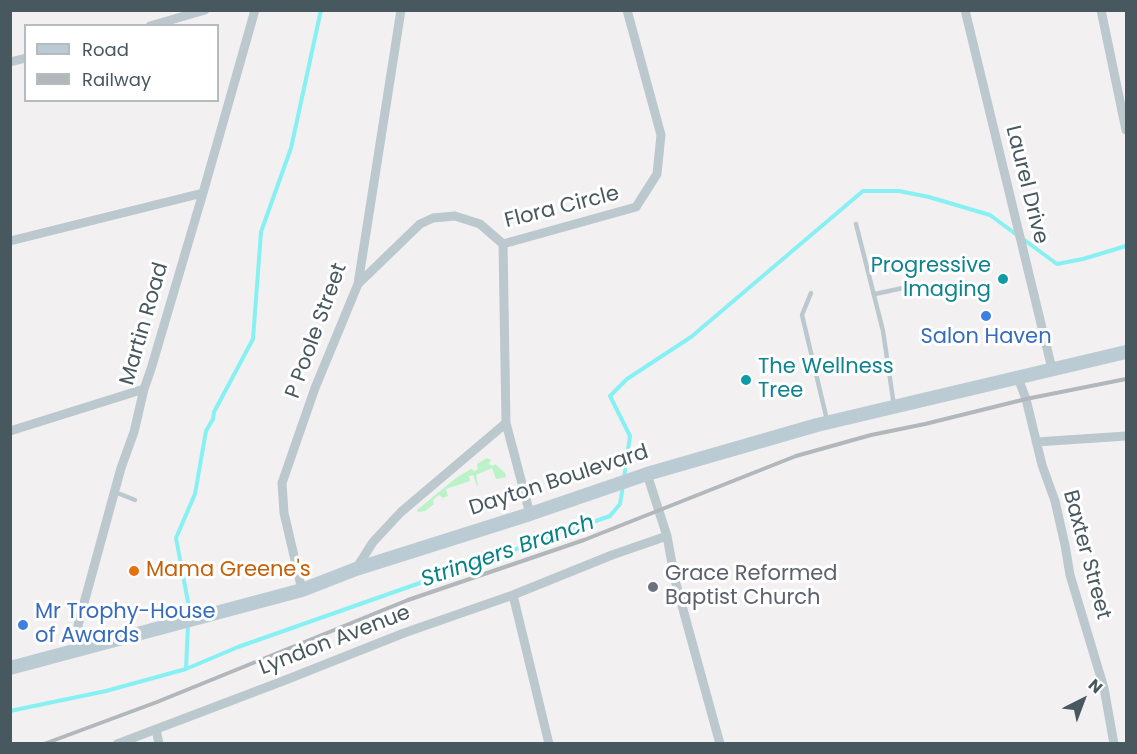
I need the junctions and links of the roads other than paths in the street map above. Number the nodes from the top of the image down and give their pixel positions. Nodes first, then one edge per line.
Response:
1 (205, 10) edge
2 (255, 10) edge
3 (401, 10) edge
4 (627, 10) edge
5 (965, 10) edge
6 (1101, 10) edge
7 (157, 24) edge
8 (1125, 117) edge
9 (1126, 130) edge
10 (203, 193) junction
11 (856, 224) dead end
12 (10, 241) edge
13 (503, 244) junction
14 (358, 284) junction
15 (903, 288) dead end
16 (812, 293) dead end
17 (875, 294) junction
18 (1126, 352) edge
19 (1052, 369) junction
20 (1018, 378) junction
21 (144, 389) junction
22 (894, 406) junction
23 (828, 422) junction
24 (506, 423) junction
25 (10, 430) edge
26 (1126, 436) edge
27 (1036, 442) junction
28 (647, 474) junction
29 (114, 492) junction
30 (135, 500) dead end
31 (530, 514) junction
32 (667, 536) junction
33 (356, 569) junction
34 (303, 590) junction
35 (513, 595) junction
36 (83, 649) junction
37 (10, 668) edge
38 (156, 729) junction
39 (117, 744) edge
40 (159, 744) edge
41 (549, 744) edge
42 (720, 744) edge
43 (1114, 744) edge

1 - 7 street
2 - 10 street, Martin Road
3 - 14 street, P Poole Street
4 - 13 street, Flora Circle
5 - 19 street, Laurel Drive
6 - 8 street
8 - 9 street
10 - 12 street
10 - 21 street, Martin Road
11 - 17 lane
13 - 14 street, Flora Circle
13 - 24 street
14 - 34 street, P Poole Street
15 - 17 lane
16 - 23 lane
17 - 22 lane
18 - 19 main road, Dayton Boulevard
19 - 20 main road, Dayton Boulevard
20 - 22 main road, Dayton Boulevard
20 - 27 street, Baxter Street
21 - 25 street
21 - 29 street, Martin Road
22 - 23 main road, Dayton Boulevard
23 - 28 main road, Dayton Boulevard
24 - 31 street
24 - 33 street
26 - 27 street
27 - 43 street, Baxter Street
28 - 31 main road, Dayton Boulevard
28 - 32 street
29 - 30 lane
29 - 36 street, Martin Road
31 - 33 main road, Dayton Boulevard
32 - 35 street, Lyndon Avenue
32 - 42 street
33 - 34 main road, Dayton Boulevard
34 - 36 main road, Dayton Boulevard
35 - 38 street, Lyndon Avenue
35 - 41 street
36 - 37 main road, Dayton Boulevard
38 - 39 street, Lyndon Avenue
38 - 40 street

